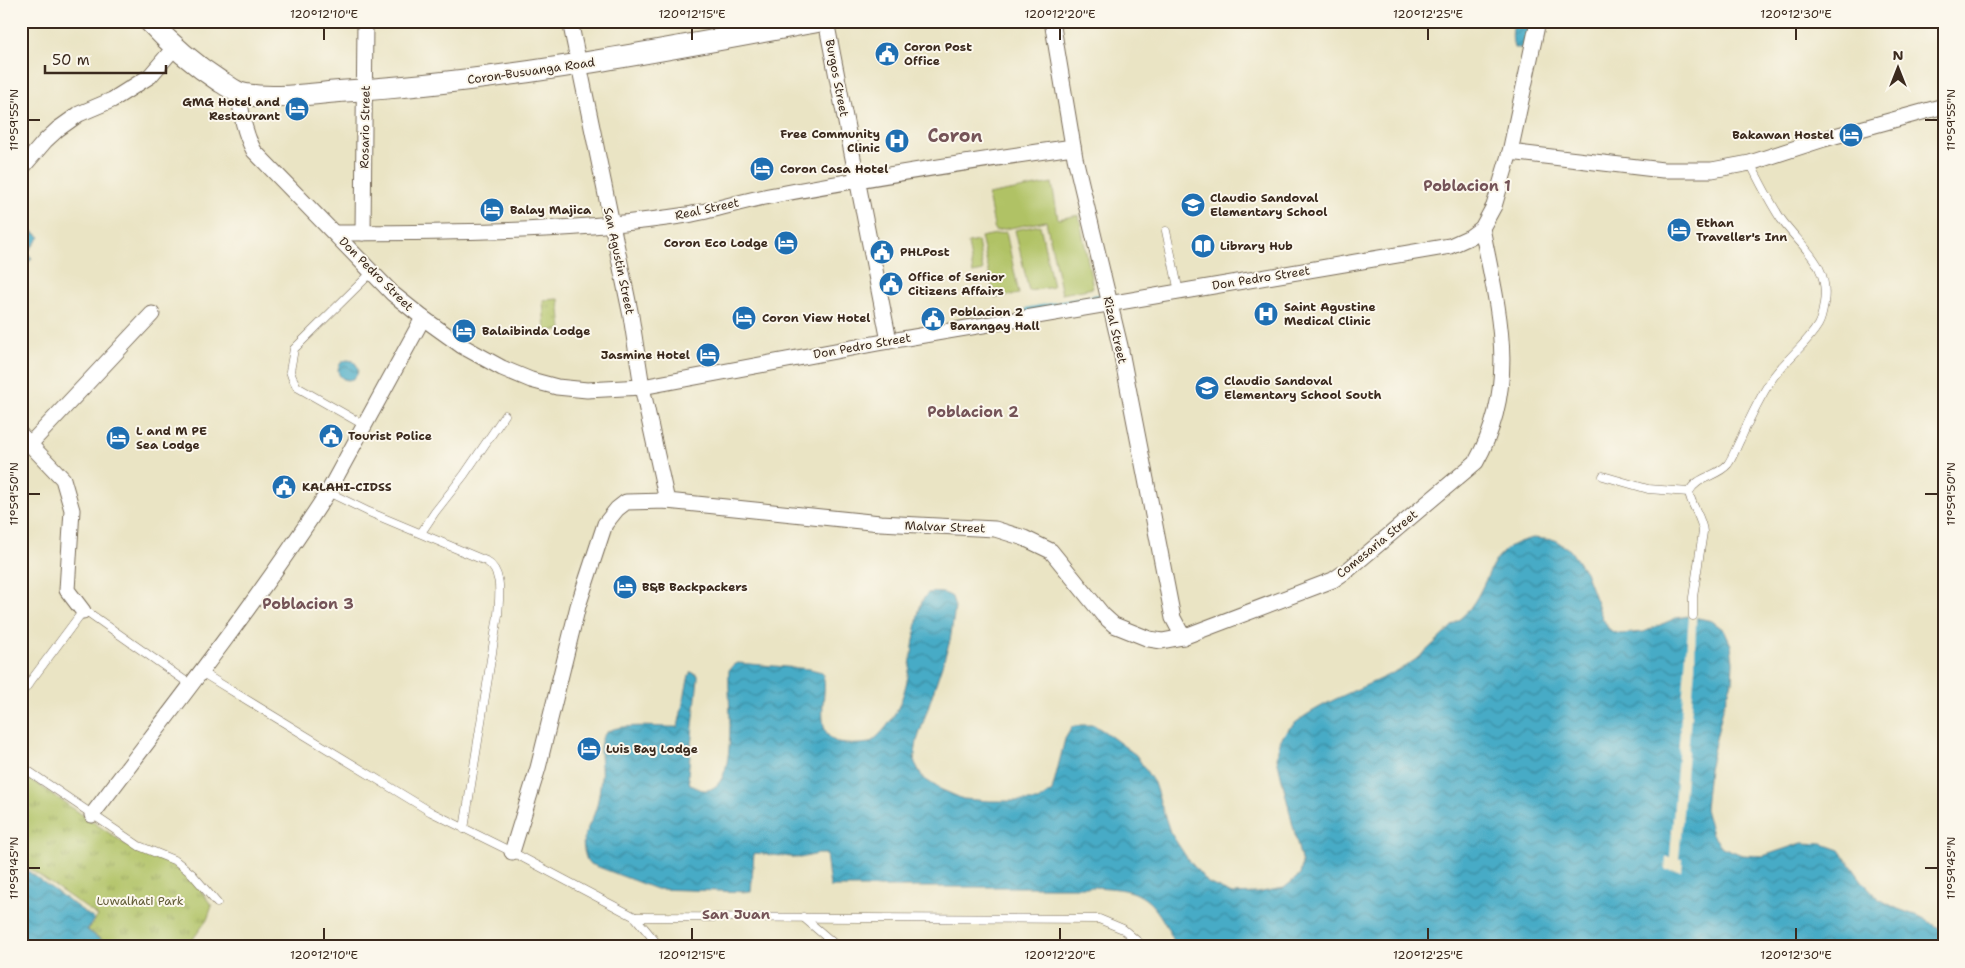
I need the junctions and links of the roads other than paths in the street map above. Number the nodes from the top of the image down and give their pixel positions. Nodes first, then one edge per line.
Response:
1 (149, 21) edge
2 (365, 21) edge
3 (570, 21) edge
4 (820, 21) edge
5 (826, 21) edge
6 (1052, 21) edge
7 (1538, 21) edge
8 (174, 48) junction
9 (578, 66) junction
10 (365, 90) junction
11 (240, 93) junction
12 (1944, 106) edge
13 (1073, 147) junction
14 (1510, 152) junction
15 (1750, 163) junction
16 (21, 169) edge
17 (858, 180) junction
18 (612, 224) junction
19 (1482, 228) junction
20 (1166, 231) dead end
21 (336, 233) junction
22 (363, 233) junction
23 (372, 272) junction
24 (1179, 292) junction
25 (1109, 305) junction
26 (152, 314) dead end
27 (422, 318) junction
28 (889, 341) junction
29 (642, 387) junction
30 (505, 415) dead end
31 (364, 425) junction
32 (26, 440) edge
33 (1603, 476) dead end
34 (328, 492) junction
35 (1689, 492) junction
36 (667, 501) junction
37 (421, 533) junction
38 (83, 611) junction
39 (1693, 616) dead end
40 (1182, 637) junction
41 (201, 672) junction
42 (191, 684) junction
43 (21, 694) edge
44 (21, 766) edge
45 (92, 815) junction
46 (464, 829) junction
47 (512, 852) junction
48 (217, 903) dead end
49 (635, 917) junction
50 (803, 917) junction
51 (660, 947) edge
52 (838, 947) edge
53 (1144, 947) edge

1 - 8 main road
2 - 10 street, Rosario Street
3 - 9 street, San Agustin Street
4 - 9 main road, Coron-Busuanga Road
5 - 17 street, Burgos Street
6 - 13 street, Rizal Street
7 - 14 street, Don Pedro Street
8 - 11 main road
8 - 16 street
9 - 10 main road, Coron-Busuanga Road
9 - 18 street, San Agustin Street
10 - 11 main road, Coron-Busuanga Road
10 - 22 street, Rosario Street
11 - 21 street, Don Pedro Street
12 - 15 street
13 - 17 street, Real Street
13 - 25 street, Rizal Street
14 - 15 street
14 - 19 street, Don Pedro Street
15 - 35 lane
17 - 18 street, Real Street
17 - 28 street, Burgos Street
18 - 22 street, Real Street
18 - 29 street, San Agustin Street
19 - 24 street, Don Pedro Street
19 - 40 street, Comesaria Street
20 - 24 lane
21 - 22 street, Real Street
21 - 23 street, Don Pedro Street
23 - 27 street, Don Pedro Street
23 - 31 lane
24 - 25 street, Don Pedro Street
25 - 28 street, Don Pedro Street
25 - 40 street, Rizal Street
26 - 32 street
27 - 29 street, Don Pedro Street
27 - 31 street
28 - 29 street, Don Pedro Street
29 - 36 street, San Agustin Street
30 - 37 lane
31 - 34 street
32 - 38 street
33 - 35 lane
34 - 37 lane
34 - 41 street
35 - 39 lane
36 - 40 street, Malvar Street
36 - 47 street, Malvar Street
37 - 46 lane
38 - 42 lane
38 - 43 lane
41 - 42 street
41 - 46 lane
42 - 45 street
44 - 45 lane
45 - 48 lane
46 - 47 lane
47 - 49 lane
49 - 50 lane
49 - 51 lane
50 - 52 lane
50 - 53 lane

